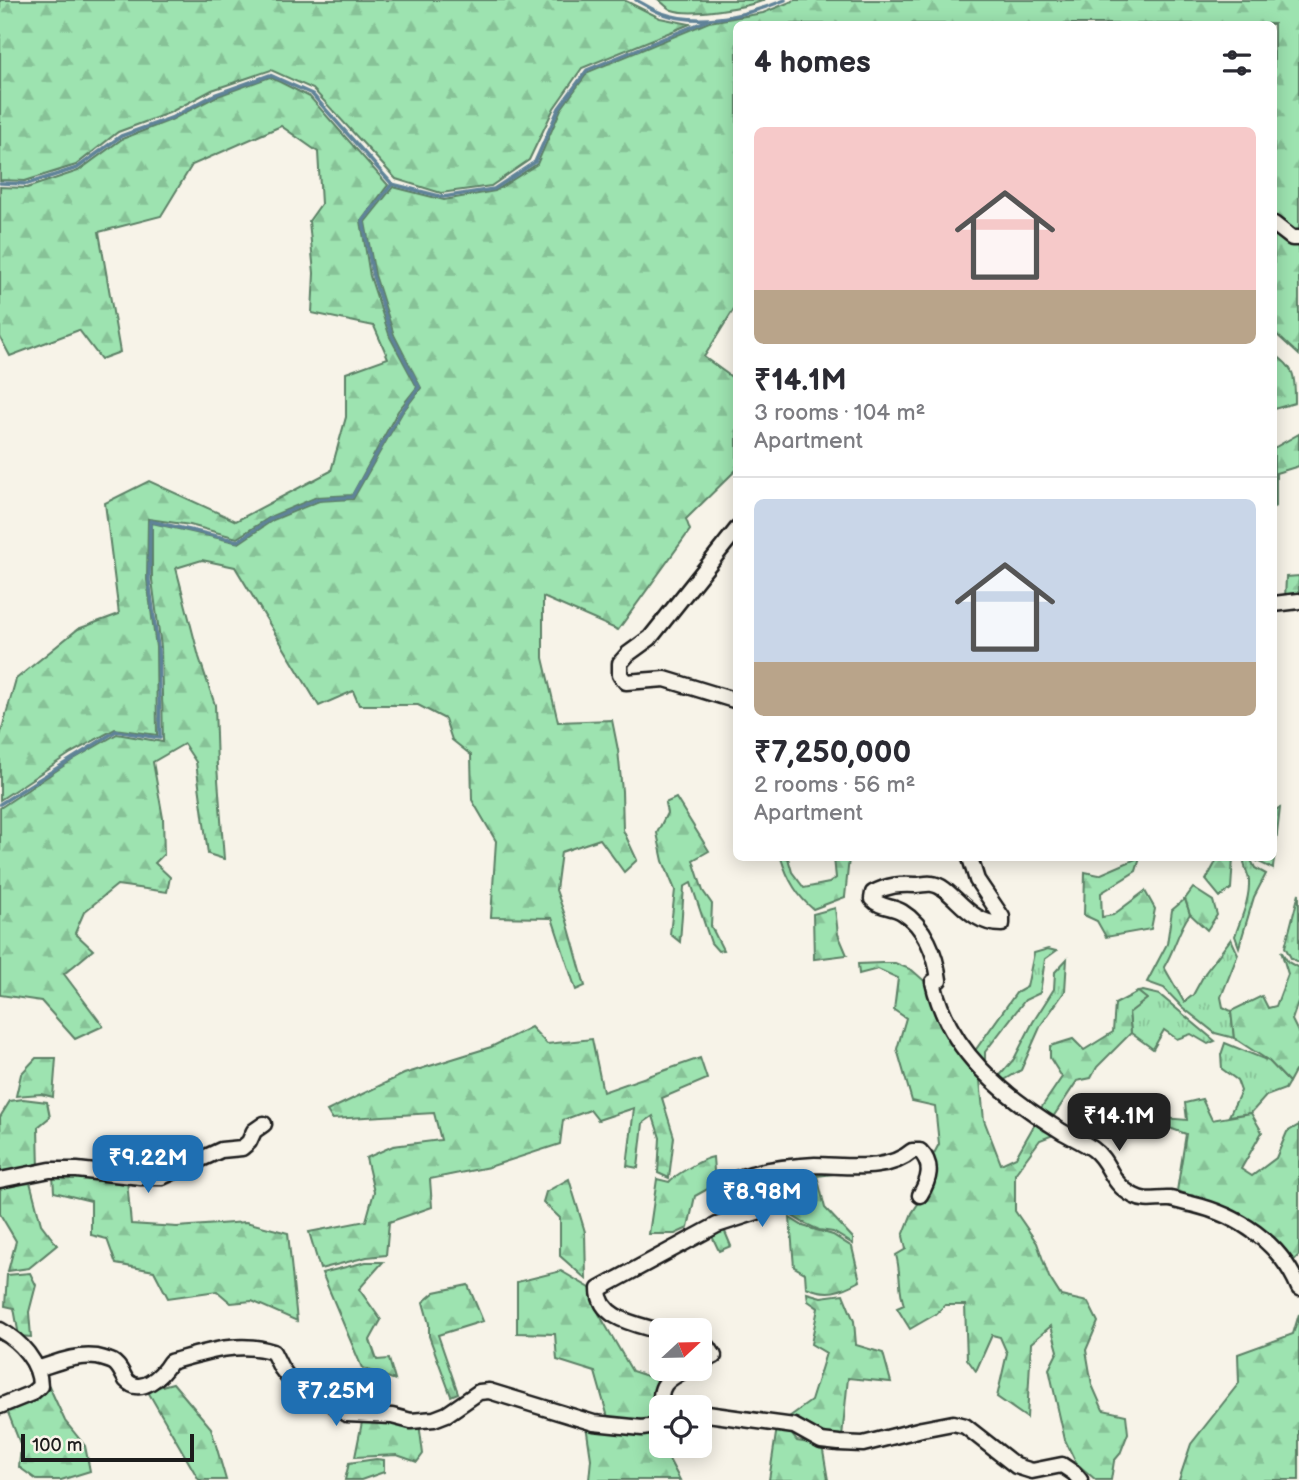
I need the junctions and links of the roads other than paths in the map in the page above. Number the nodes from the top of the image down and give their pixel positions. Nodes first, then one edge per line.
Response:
1 (1277, 226) edge
2 (1299, 238) edge
3 (733, 534) edge
4 (1299, 601) edge
5 (1277, 604) edge
6 (733, 700) edge
7 (971, 861) edge
8 (264, 1124) dead end
9 (0, 1180) edge
10 (920, 1195) dead end
11 (1299, 1288) edge
12 (649, 1328) edge
13 (0, 1329) edge
14 (37, 1369) junction
15 (0, 1406) edge
16 (712, 1415) edge
17 (649, 1427) edge
18 (1080, 1480) edge

1 - 2 street
3 - 6 street
4 - 5 street
7 - 11 street
8 - 9 street
10 - 12 street
13 - 14 street
14 - 15 street
14 - 17 street
16 - 18 street

